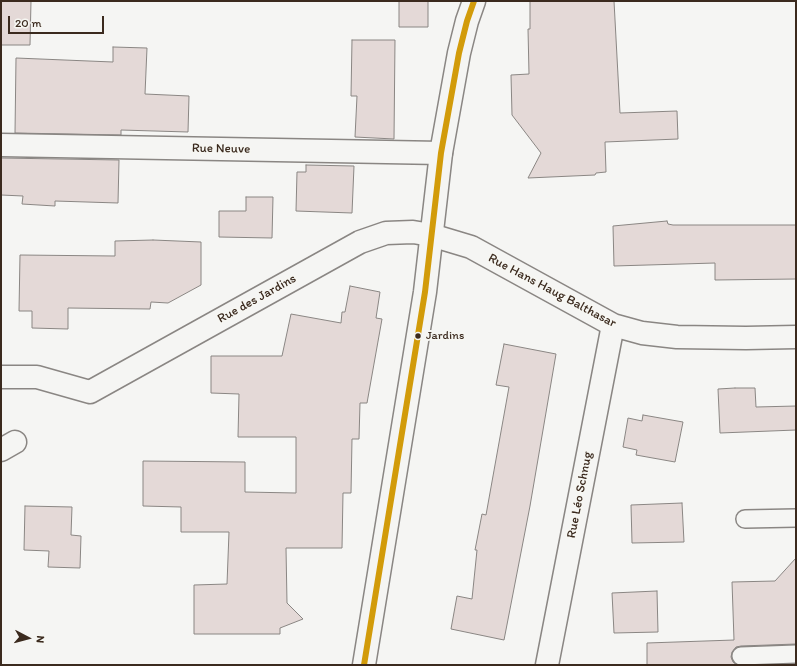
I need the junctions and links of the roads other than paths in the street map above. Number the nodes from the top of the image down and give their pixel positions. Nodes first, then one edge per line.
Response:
1 (474, 1) edge
2 (1, 145) edge
3 (441, 154) junction
4 (431, 235) junction
5 (613, 325) junction
6 (796, 337) edge
7 (1, 377) edge
8 (796, 518) edge
9 (745, 519) dead end
10 (796, 654) edge
11 (741, 656) dead end
12 (364, 665) edge
13 (547, 665) edge

1 - 3 street
2 - 3 street, Rue Neuve
3 - 4 street
4 - 5 street, Rue Hans Haug Balthasar
4 - 7 street, Rue des Jardins
4 - 12 street
5 - 6 street, Rue Hans Haug Balthasar
5 - 13 street, Rue Léo Schnug
8 - 9 lane
10 - 11 lane

